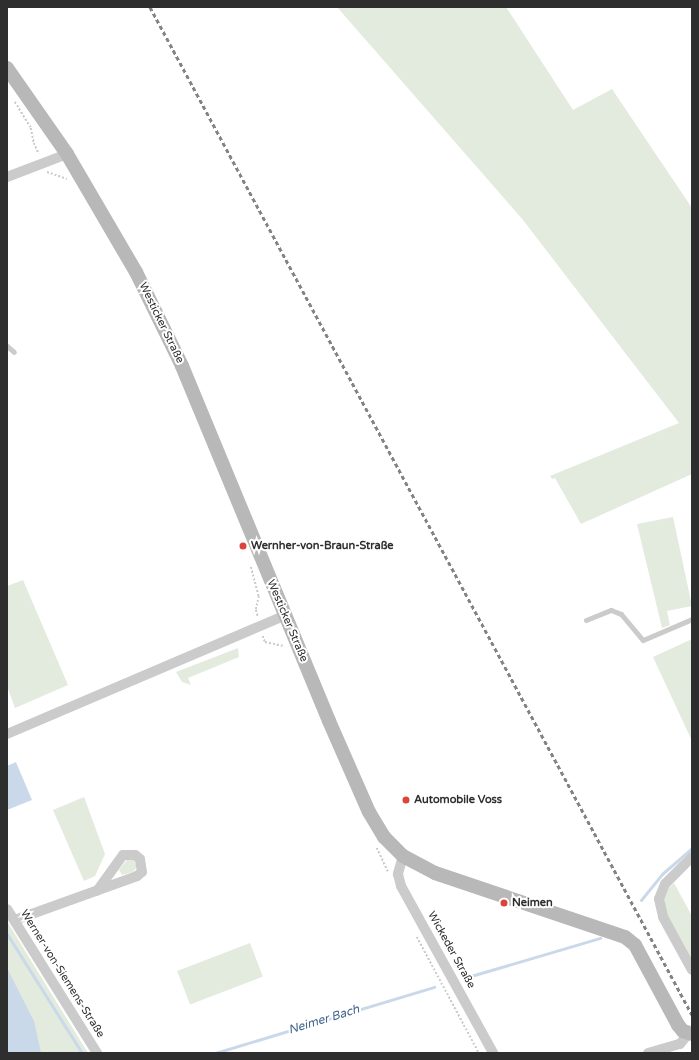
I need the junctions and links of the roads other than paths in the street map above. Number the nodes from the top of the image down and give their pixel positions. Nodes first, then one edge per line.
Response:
1 (7, 68) edge
2 (67, 154) junction
3 (7, 177) edge
4 (7, 346) edge
5 (14, 352) dead end
6 (284, 616) junction
7 (692, 619) edge
8 (586, 620) dead end
9 (7, 734) edge
10 (403, 856) junction
11 (692, 857) edge
12 (97, 891) dead end
13 (7, 909) edge
14 (15, 920) junction
15 (692, 970) edge
16 (690, 1034) edge
17 (97, 1053) edge
18 (493, 1053) edge
19 (648, 1053) edge

1 - 2 main road, Westicker Straße
2 - 3 street
2 - 6 main road, Westicker Straße
4 - 5 lane
6 - 9 street
6 - 10 main road, Westicker Straße
7 - 8 lane
10 - 16 main road, Westicker Straße
10 - 18 street, Wickeder Straße
11 - 15 street
12 - 14 street
13 - 14 street, Werner-von-Siemens-Straße
14 - 17 street, Werner-von-Siemens-Straße
16 - 19 street

